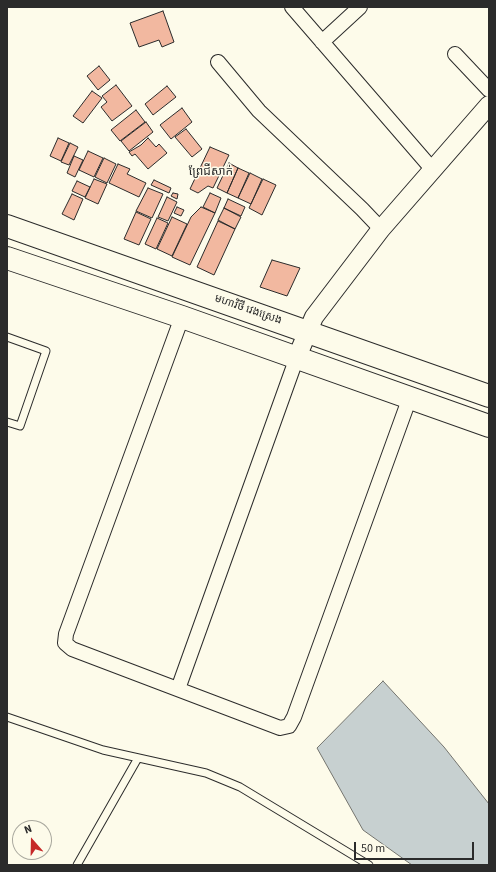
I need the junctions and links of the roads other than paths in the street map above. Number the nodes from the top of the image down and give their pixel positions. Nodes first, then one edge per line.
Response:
1 (292, 7) edge
2 (360, 7) edge
3 (322, 42) junction
4 (455, 54) dead end
5 (218, 62) dead end
6 (489, 90) edge
7 (489, 105) edge
8 (433, 170) junction
9 (7, 226) edge
10 (381, 229) junction
11 (8, 261) edge
12 (182, 317) junction
13 (307, 331) junction
14 (7, 337) edge
15 (297, 357) junction
16 (489, 396) edge
17 (410, 397) junction
18 (7, 422) edge
19 (489, 426) edge
20 (178, 689) junction
21 (7, 717) edge
22 (138, 758) junction
23 (77, 865) edge
24 (370, 865) edge

1 - 3 street
2 - 3 street
3 - 8 street
4 - 6 street
5 - 10 street
7 - 8 street
8 - 10 street
9 - 13 main road, មហាវិថី វេងស្រេង
10 - 13 street
11 - 12 main road
12 - 15 main road
12 - 20 street
13 - 15 street
13 - 16 main road, មហាវិថី វេងស្រេង
14 - 18 lane
15 - 17 main road
15 - 20 street
17 - 19 main road
17 - 20 street
21 - 22 lane
22 - 23 lane
22 - 24 lane

